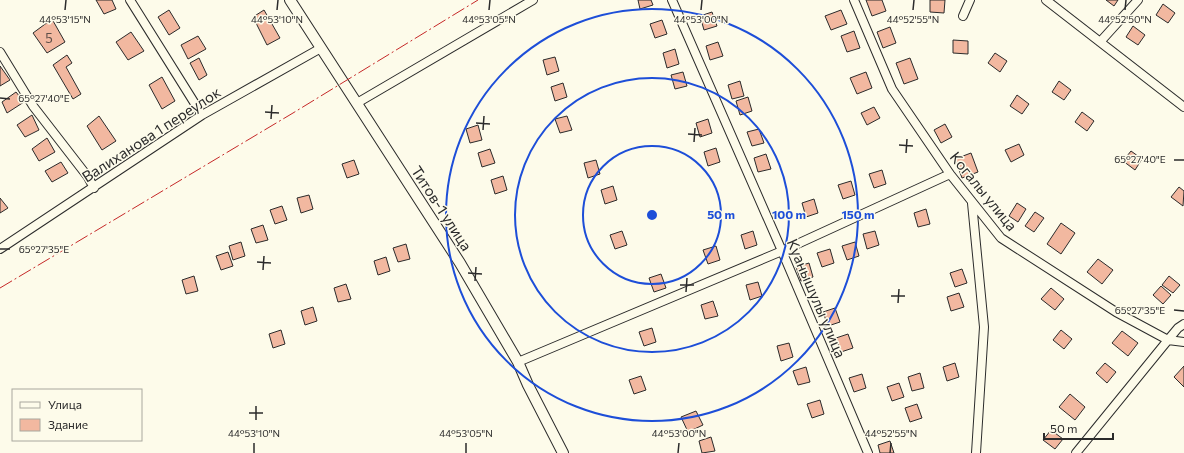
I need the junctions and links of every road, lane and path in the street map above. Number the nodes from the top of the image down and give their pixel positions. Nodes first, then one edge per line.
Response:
1 (130, 0) edge
2 (290, 0) edge
3 (533, 0) edge
4 (672, 0) edge
5 (854, 0) edge
6 (970, 0) edge
7 (1046, 0) edge
8 (1138, 0) edge
9 (963, 16) dead end
10 (1100, 42) junction
11 (321, 48) junction
12 (0, 52) edge
13 (357, 103) junction
14 (1184, 107) edge
15 (202, 115) junction
16 (950, 174) junction
17 (94, 188) junction
18 (972, 203) junction
19 (0, 249) edge
20 (782, 251) junction
21 (1184, 324) edge
22 (1168, 340) junction
23 (1184, 342) edge
24 (518, 362) junction
25 (563, 453) edge
26 (868, 453) edge
27 (976, 453) edge
28 (1076, 453) edge

1 - 15 street
2 - 11 street, Титов-1 улица
3 - 13 street
4 - 20 street, Куанышулы улица
5 - 16 street, Когалы улица
6 - 9 street
7 - 10 street
8 - 10 street
10 - 14 street
11 - 13 street, Титов-1 улица
11 - 15 street, Валиханова 1 переулок
12 - 17 street
13 - 24 street, Титов-1 улица
15 - 17 street, Валиханова 1 переулок
16 - 18 street, Когалы улица
16 - 20 street
17 - 19 street, Валиханова 1 переулок
18 - 22 street, Когалы улица
18 - 27 street
20 - 24 street
20 - 26 street, Куанышулы улица
21 - 22 street
22 - 23 street, Когалы улица
22 - 28 street
24 - 25 street, Титов-1 улица

